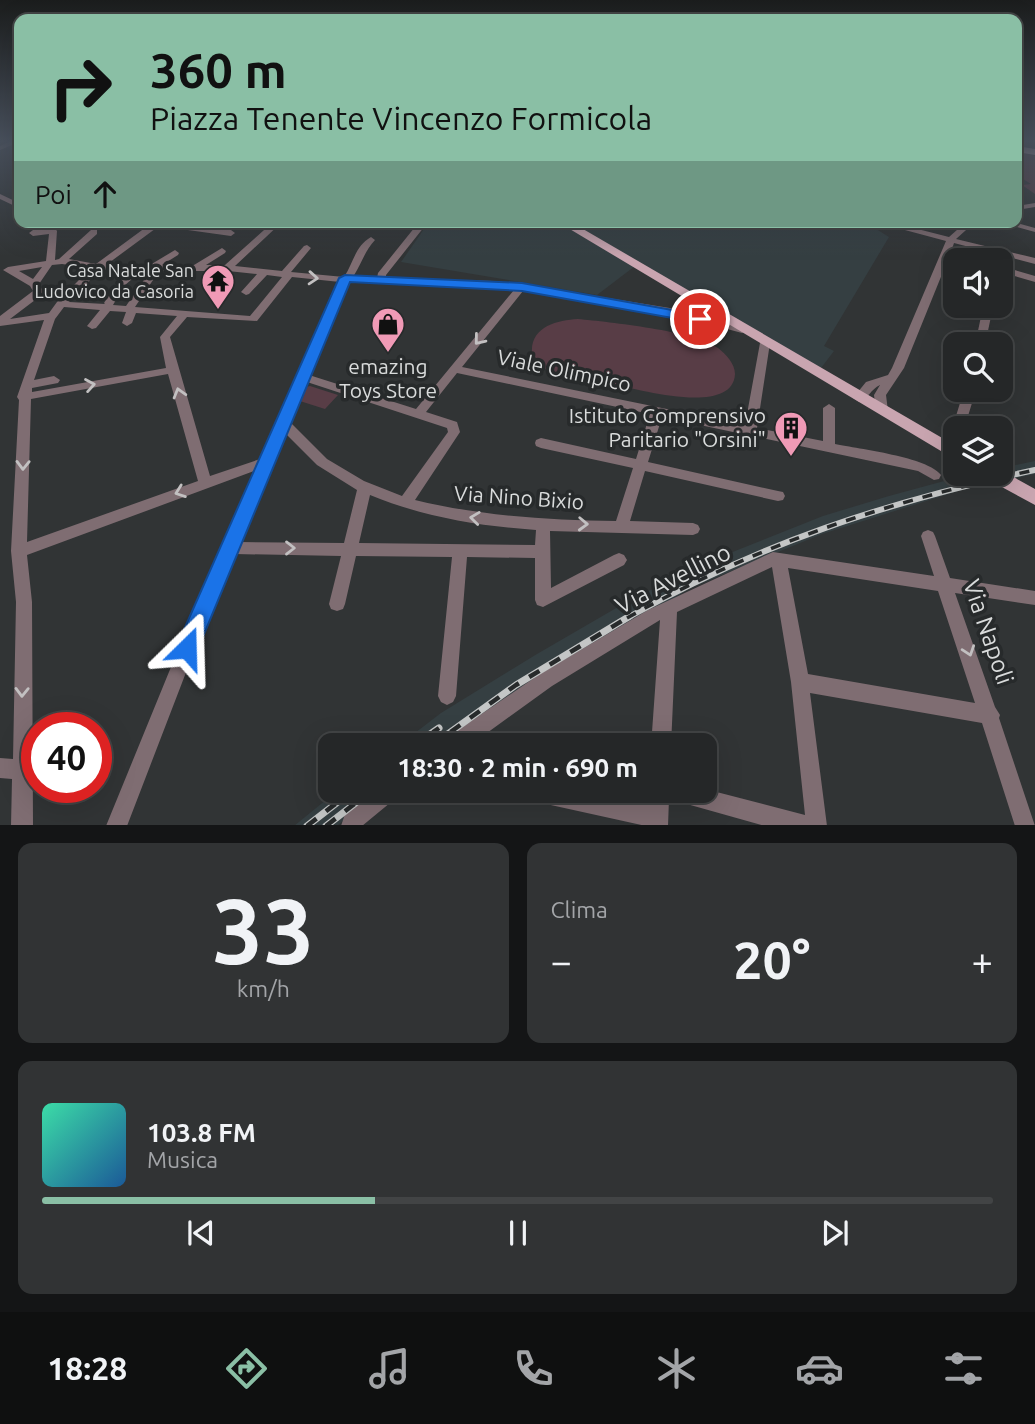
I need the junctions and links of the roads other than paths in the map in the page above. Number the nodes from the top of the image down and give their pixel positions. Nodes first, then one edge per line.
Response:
1 (51, 228) edge
2 (148, 228) edge
3 (194, 228) edge
4 (271, 228) edge
5 (419, 228) edge
6 (572, 228) edge
7 (906, 228) edge
8 (964, 228) edge
9 (53, 231) junction
10 (94, 232) dead end
11 (33, 233) dead end
12 (231, 233) dead end
13 (952, 238) junction
14 (371, 240) dead end
15 (307, 248) dead end
16 (948, 248) edge
17 (222, 251) dead end
18 (175, 253) dead end
19 (199, 257) dead end
20 (943, 260) edge
21 (62, 261) junction
22 (1035, 261) edge
23 (50, 262) junction
24 (390, 265) joint
25 (99, 266) junction
26 (227, 268) junction
27 (138, 269) junction
28 (153, 269) junction
29 (193, 269) junction
30 (4, 271) edge
31 (264, 272) junction
32 (1013, 273) edge
33 (286, 276) junction
34 (376, 276) junction
35 (345, 278) junction
36 (1035, 279) edge
37 (34, 284) junction
38 (522, 287) junction
39 (246, 292) dead end
40 (61, 304) junction
41 (108, 305) junction
42 (131, 308) junction
43 (184, 314) junction
44 (706, 315) junction
45 (51, 316) junction
46 (0, 322) edge
47 (127, 323) dead end
48 (92, 326) dead end
49 (765, 343) junction
50 (455, 369) junction
51 (173, 370) junction
52 (303, 377) junction
53 (890, 378) junction
54 (54, 380) dead end
55 (834, 383) junction
56 (870, 386) junction
57 (24, 391) junction
58 (859, 398) junction
59 (829, 408) dead end
60 (881, 411) junction
61 (657, 412) junction
62 (418, 414) junction
63 (284, 424) junction
64 (750, 430) junction
65 (541, 443) dead end
66 (943, 443) edge
67 (829, 446) junction
68 (268, 461) junction
69 (642, 464) junction
70 (934, 475) dead end
71 (205, 482) junction
72 (1013, 485) edge
73 (365, 486) junction
74 (778, 496) dead end
75 (1035, 498) edge
76 (405, 503) junction
77 (543, 523) junction
78 (622, 525) junction
79 (692, 529) dead end
80 (928, 536) dead end
81 (230, 548) junction
82 (350, 548) junction
83 (460, 550) junction
84 (19, 551) junction
85 (542, 552) junction
86 (619, 560) dead end
87 (779, 560) junction
88 (946, 586) junction
89 (1035, 598) edge
90 (337, 604) dead end
91 (669, 607) junction
92 (800, 682) junction
93 (447, 696) dead end
94 (22, 712) edge
95 (991, 715) junction
96 (471, 733) edge
97 (663, 733) edge
98 (0, 768) edge
99 (21, 769) edge
100 (717, 802) edge
101 (22, 803) edge
102 (373, 803) edge
103 (578, 803) edge
104 (658, 803) edge
105 (657, 821) edge
106 (22, 825) edge
107 (116, 825) edge
108 (351, 825) edge
109 (806, 825) edge
110 (817, 825) edge
111 (1026, 825) edge

1 - 9 street
2 - 25 street
3 - 12 street
4 - 26 street
5 - 24 street
6 - 44 main road
7 - 13 street
8 - 13 street
9 - 11 street
9 - 23 street
10 - 21 street
13 - 16 street
13 - 22 street
14 - 35 street
15 - 33 street
17 - 29 street
18 - 28 street
19 - 29 street
20 - 53 street
21 - 23 street
21 - 25 street
23 - 30 street
23 - 37 street
24 - 34 street
25 - 27 street
25 - 40 street
26 - 29 street
26 - 31 street
27 - 28 street
27 - 41 street
28 - 29 street
28 - 42 street
30 - 37 street
31 - 33 street
31 - 39 street
32 - 36 street
33 -> 35 street
33 - 43 street
34 - 35 street
34 - 38 street
35 - 52 street
37 - 46 street
38 - 44 street
38 -> 50 street
40 - 41 street
40 - 45 street
41 - 42 street
41 - 48 street
42 - 43 street
42 - 47 street
43 - 51 street
44 - 49 main road
45 - 46 street
45 - 57 street
49 - 55 main road
49 - 64 street
50 - 61 street, Viale Olimpico
50 - 62 street
57 -> 51 street
71 -> 51 street
52 - 62 street
52 - 63 street
53 - 56 street
53 - 60 street
54 - 57 street
55 - 56 street
55 - 58 main road
56 - 58 street
57 -> 84 street
58 - 60 main road
59 - 67 street
60 - 66 main road
61 - 64 street, Viale Olimpico
61 - 69 street
62 - 76 street
63 - 68 street
63 - 73 street, Via Nino Bixio
64 - 67 street, Viale Olimpico
65 - 69 street
67 - 70 street, Viale Olimpico
68 - 71 street
68 - 81 street
69 - 74 street
69 - 78 street
71 -> 84 street
72 - 75 main road
73 - 76 street, Via Nino Bixio
73 - 82 street
77 -> 76 street, Via Nino Bixio
77 -> 78 street, Via Nino Bixio
77 - 85 street
78 - 79 street, Via Nino Bixio
80 - 88 street, Via Napoli
81 -> 82 street
81 - 107 street
82 - 83 street
82 - 90 street
83 - 85 street
83 - 93 street
84 -> 94 street
85 - 86 street
87 - 88 street, Via Avellino
87 - 91 street, Via Avellino
87 - 92 street
88 - 89 street, Via Avellino
88 -> 95 street, Via Napoli
91 - 96 street, Via Avellino
91 - 97 street
92 - 95 street
92 - 110 street
95 - 111 street, Via Napoli
98 - 99 street
100 - 109 street
101 - 106 street
102 - 108 street
103 - 105 street
104 - 105 street

